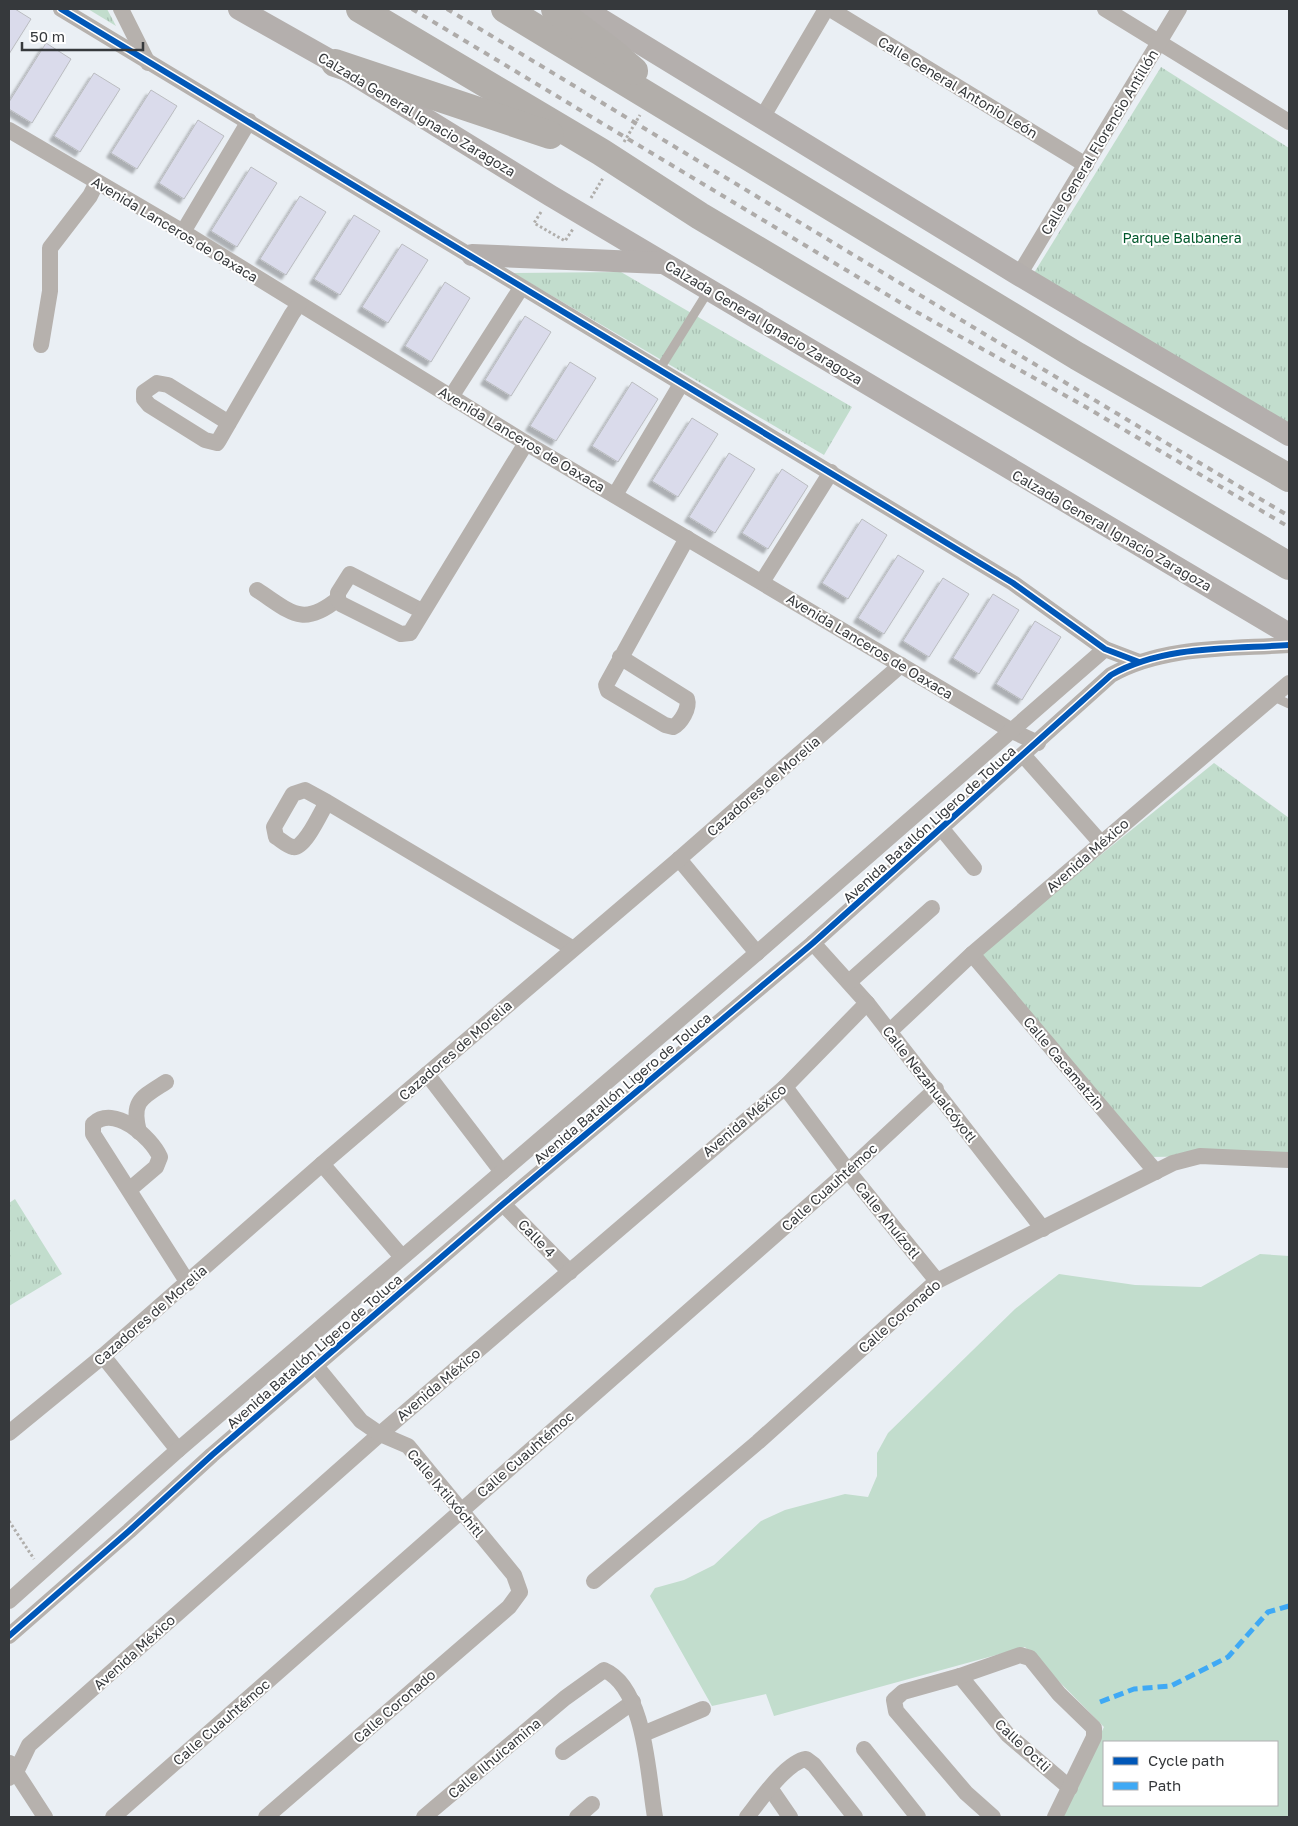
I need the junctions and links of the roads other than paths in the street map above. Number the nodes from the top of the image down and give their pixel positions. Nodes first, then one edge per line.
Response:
1 (61, 9) edge
2 (122, 9) edge
3 (239, 9) edge
4 (360, 9) edge
5 (506, 9) edge
6 (555, 9) edge
7 (584, 9) edge
8 (826, 9) edge
9 (830, 9) edge
10 (1105, 9) edge
11 (1179, 9) edge
12 (1158, 43) junction
13 (148, 63) junction
14 (335, 63) junction
15 (676, 112) junction
16 (762, 118) junction
17 (249, 121) junction
18 (1289, 122) edge
19 (11, 136) edge
20 (600, 152) junction
21 (1086, 165) junction
22 (97, 182) junction
23 (183, 232) junction
24 (472, 255) junction
25 (666, 263) junction
26 (1019, 275) junction
27 (521, 288) junction
28 (710, 290) junction
29 (299, 304) junction
30 (41, 345) dead end
31 (659, 370) junction
32 (681, 384) junction
33 (451, 397) junction
34 (229, 423) junction
35 (1289, 435) edge
36 (526, 443) junction
37 (831, 472) junction
38 (1289, 478) edge
39 (615, 495) junction
40 (687, 538) junction
41 (1289, 566) edge
42 (762, 582) junction
43 (257, 590) dead end
44 (338, 600) junction
45 (422, 611) junction
46 (1289, 634) edge
47 (1289, 645) edge
48 (1104, 649) junction
49 (620, 658) junction
50 (1139, 662) junction
51 (901, 665) junction
52 (1289, 683) edge
53 (1274, 697) junction
54 (1289, 704) edge
55 (1012, 731) junction
56 (1038, 743) junction
57 (1024, 756) junction
58 (327, 802) dead end
59 (942, 829) junction
60 (1101, 842) junction
61 (679, 859) junction
62 (974, 868) dead end
63 (932, 908) dead end
64 (813, 943) junction
65 (572, 948) junction
66 (757, 953) junction
67 (972, 954) junction
68 (849, 982) junction
69 (867, 1003) junction
70 (889, 1032) junction
71 (427, 1074) junction
72 (166, 1082) dead end
73 (785, 1087) junction
74 (936, 1089) junction
75 (139, 1132) junction
76 (1289, 1160) edge
77 (322, 1164) junction
78 (848, 1171) junction
79 (502, 1172) junction
80 (1156, 1172) junction
81 (130, 1190) junction
82 (503, 1204) junction
83 (1043, 1229) junction
84 (402, 1256) junction
85 (570, 1272) junction
86 (937, 1281) junction
87 (188, 1283) junction
88 (103, 1356) junction
89 (316, 1366) junction
90 (9, 1433) edge
91 (380, 1434) junction
92 (178, 1450) junction
93 (461, 1511) junction
94 (40, 1574) junction
95 (594, 1581) dead end
96 (520, 1592) joint
97 (54, 1595) junction
98 (9, 1601) edge
99 (9, 1636) edge
100 (960, 1676) junction
101 (633, 1702) junction
102 (703, 1709) dead end
103 (643, 1734) junction
104 (864, 1749) dead end
105 (563, 1752) dead end
106 (11, 1770) edge
107 (770, 1788) junction
108 (1070, 1788) junction
109 (592, 1804) dead end
110 (44, 1817) edge
111 (113, 1817) edge
112 (266, 1817) edge
113 (424, 1817) edge
114 (577, 1817) edge
115 (655, 1817) edge
116 (747, 1817) edge
117 (790, 1817) edge
118 (855, 1817) edge
119 (918, 1817) edge
120 (992, 1817) edge
121 (1055, 1817) edge

1 - 13 street
2 - 13 street
3 - 14 main road, Calzada General Ignacio Zaragoza
4 - 20 highway
5 - 15 highway
6 - 15 highway
7 - 16 main road
8 - 16 street
9 - 21 street, Calle General Antonio León
10 - 12 street
11 - 12 street, Calle General Florencio Antillón
12 - 18 street
12 - 21 street, Calle General Florencio Antillón
13 - 17 street
14 - 20 highway
14 - 25 main road, Calzada General Ignacio Zaragoza
15 - 38 highway
16 - 26 main road
17 - 23 street
17 - 24 street
19 - 22 street, Avenida Lanceros de Oaxaca
20 - 41 highway
21 - 26 street, Calle General Florencio Antillón
22 - 23 street, Avenida Lanceros de Oaxaca
22 - 30 street
23 - 29 street, Avenida Lanceros de Oaxaca
24 - 25 main road
24 - 27 street
25 - 28 main road, Calzada General Ignacio Zaragoza
26 - 35 main road
27 - 31 street
27 - 33 street
28 - 31 lane
28 - 46 main road, Calzada General Ignacio Zaragoza
29 - 33 street, Avenida Lanceros de Oaxaca
29 - 34 street
31 - 32 street
32 - 37 street
32 - 39 street
33 - 36 street, Avenida Lanceros de Oaxaca
34 - 34 street
36 - 39 street, Avenida Lanceros de Oaxaca
36 - 45 street
37 - 42 street
37 - 48 street
39 - 40 street, Avenida Lanceros de Oaxaca
40 - 42 street, Avenida Lanceros de Oaxaca
40 - 49 street
42 - 51 street, Avenida Lanceros de Oaxaca
43 - 44 street
44 - 45 street
44 - 45 street
47 - 50 street, Avenida Batallón Ligero de Toluca
48 - 50 street
48 - 55 street, Avenida Batallón Ligero de Toluca
49 - 49 street
50 - 56 street, Avenida Batallón Ligero de Toluca
51 - 55 street, Avenida Lanceros de Oaxaca
51 - 61 street, Cazadores de Morelia
52 - 53 street, Avenida México
53 - 54 lane
53 - 60 street, Avenida México
55 - 56 street, Avenida Lanceros de Oaxaca
55 - 66 street, Avenida Batallón Ligero de Toluca
56 - 57 street, Avenida Batallón Ligero de Toluca
57 - 59 street, Avenida Batallón Ligero de Toluca
57 - 60 street
58 - 65 street
59 - 62 street
59 - 64 street, Avenida Batallón Ligero de Toluca
60 - 67 street, Avenida México
61 - 65 street, Cazadores de Morelia
61 - 66 street
63 - 68 street
64 - 68 street, Calle Nezahualcóyotl
64 - 82 street, Avenida Batallón Ligero de Toluca
65 - 71 street, Cazadores de Morelia
66 - 79 street, Avenida Batallón Ligero de Toluca
67 - 70 street, Avenida México
67 - 80 street, Calle Cacamatzin
68 - 69 street, Calle Nezahualcóyotl
69 - 70 street, Calle Nezahualcóyotl
69 - 73 street, Avenida México
70 - 74 street, Calle Nezahualcóyotl
71 - 77 street, Cazadores de Morelia
71 - 79 street
72 - 75 street
73 - 78 street, Calle Ahuízotl
73 - 85 street, Avenida México
74 - 78 street, Calle Cuauhtémoc
74 - 83 street, Calle Nezahualcóyotl
75 - 81 street
75 - 81 street
76 - 80 street, Calle Coronado
77 - 84 street
77 - 87 street, Cazadores de Morelia
78 - 86 street, Calle Ahuízotl
78 - 93 street, Calle Cuauhtémoc
79 - 84 street, Avenida Batallón Ligero de Toluca
80 - 83 street, Calle Coronado
81 - 87 street
82 - 85 street, Calle 4
82 - 89 street, Avenida Batallón Ligero de Toluca
83 - 86 street, Calle Coronado
84 - 92 street, Avenida Batallón Ligero de Toluca
85 - 91 street, Avenida México
86 - 95 street, Calle Coronado
87 - 88 street, Cazadores de Morelia
88 - 90 street, Cazadores de Morelia
88 - 92 street
89 - 91 street, Calle Ixtilxóchitl
89 - 97 street, Avenida Batallón Ligero de Toluca
91 - 93 street, Calle Ixtilxóchitl
91 - 106 street, Avenida México
92 - 94 street, Avenida Batallón Ligero de Toluca
93 - 96 street, Calle Ixtilxóchitl
93 - 111 street, Calle Cuauhtémoc
94 - 97 street
94 - 98 street, Avenida Batallón Ligero de Toluca
96 - 112 street, Calle Coronado
97 - 99 street, Avenida Batallón Ligero de Toluca
100 - 108 street, Calle Octli
100 - 108 street
100 - 120 street
101 - 103 street
101 - 105 street
101 - 113 street, Calle Ilhuicamina
102 - 103 street
103 - 115 street
104 - 119 street
106 - 110 street
107 - 116 street
107 - 117 street
107 - 118 street
108 - 121 street
109 - 114 street

